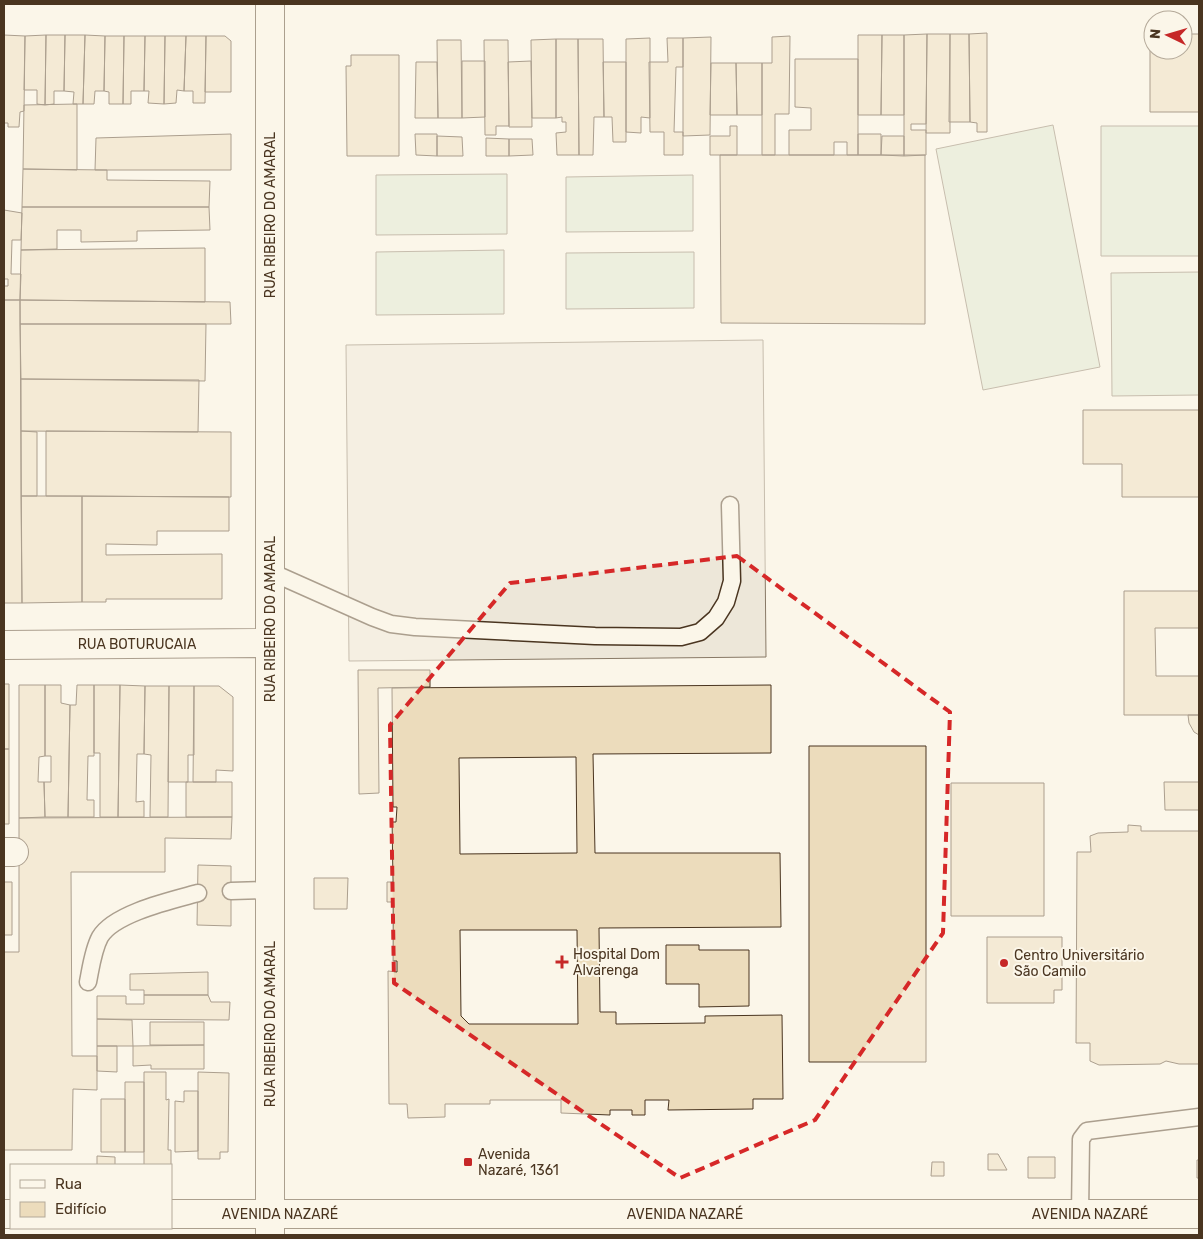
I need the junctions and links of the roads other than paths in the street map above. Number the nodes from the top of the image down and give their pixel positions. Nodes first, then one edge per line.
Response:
1 (270, 4) edge
2 (730, 505) dead end
3 (271, 572) junction
4 (270, 643) junction
5 (4, 645) edge
6 (270, 890) junction
7 (231, 891) dead end
8 (198, 893) dead end
9 (88, 982) dead end
10 (1199, 1117) edge
11 (172, 1214) edge
12 (1080, 1214) junction
13 (1199, 1214) edge
14 (270, 1225) edge

1 - 3 street, RUA RIBEIRO DO AMARAL
2 - 3 lane
3 - 4 street, RUA RIBEIRO DO AMARAL
4 - 5 street, RUA BOTURUCAIA
4 - 6 street, RUA RIBEIRO DO AMARAL
6 - 7 lane
6 - 14 street, RUA RIBEIRO DO AMARAL
8 - 9 lane
10 - 12 lane
11 - 14 street, AVENIDA NAZARÉ
12 - 13 street, AVENIDA NAZARÉ
12 - 14 street, AVENIDA NAZARÉ

